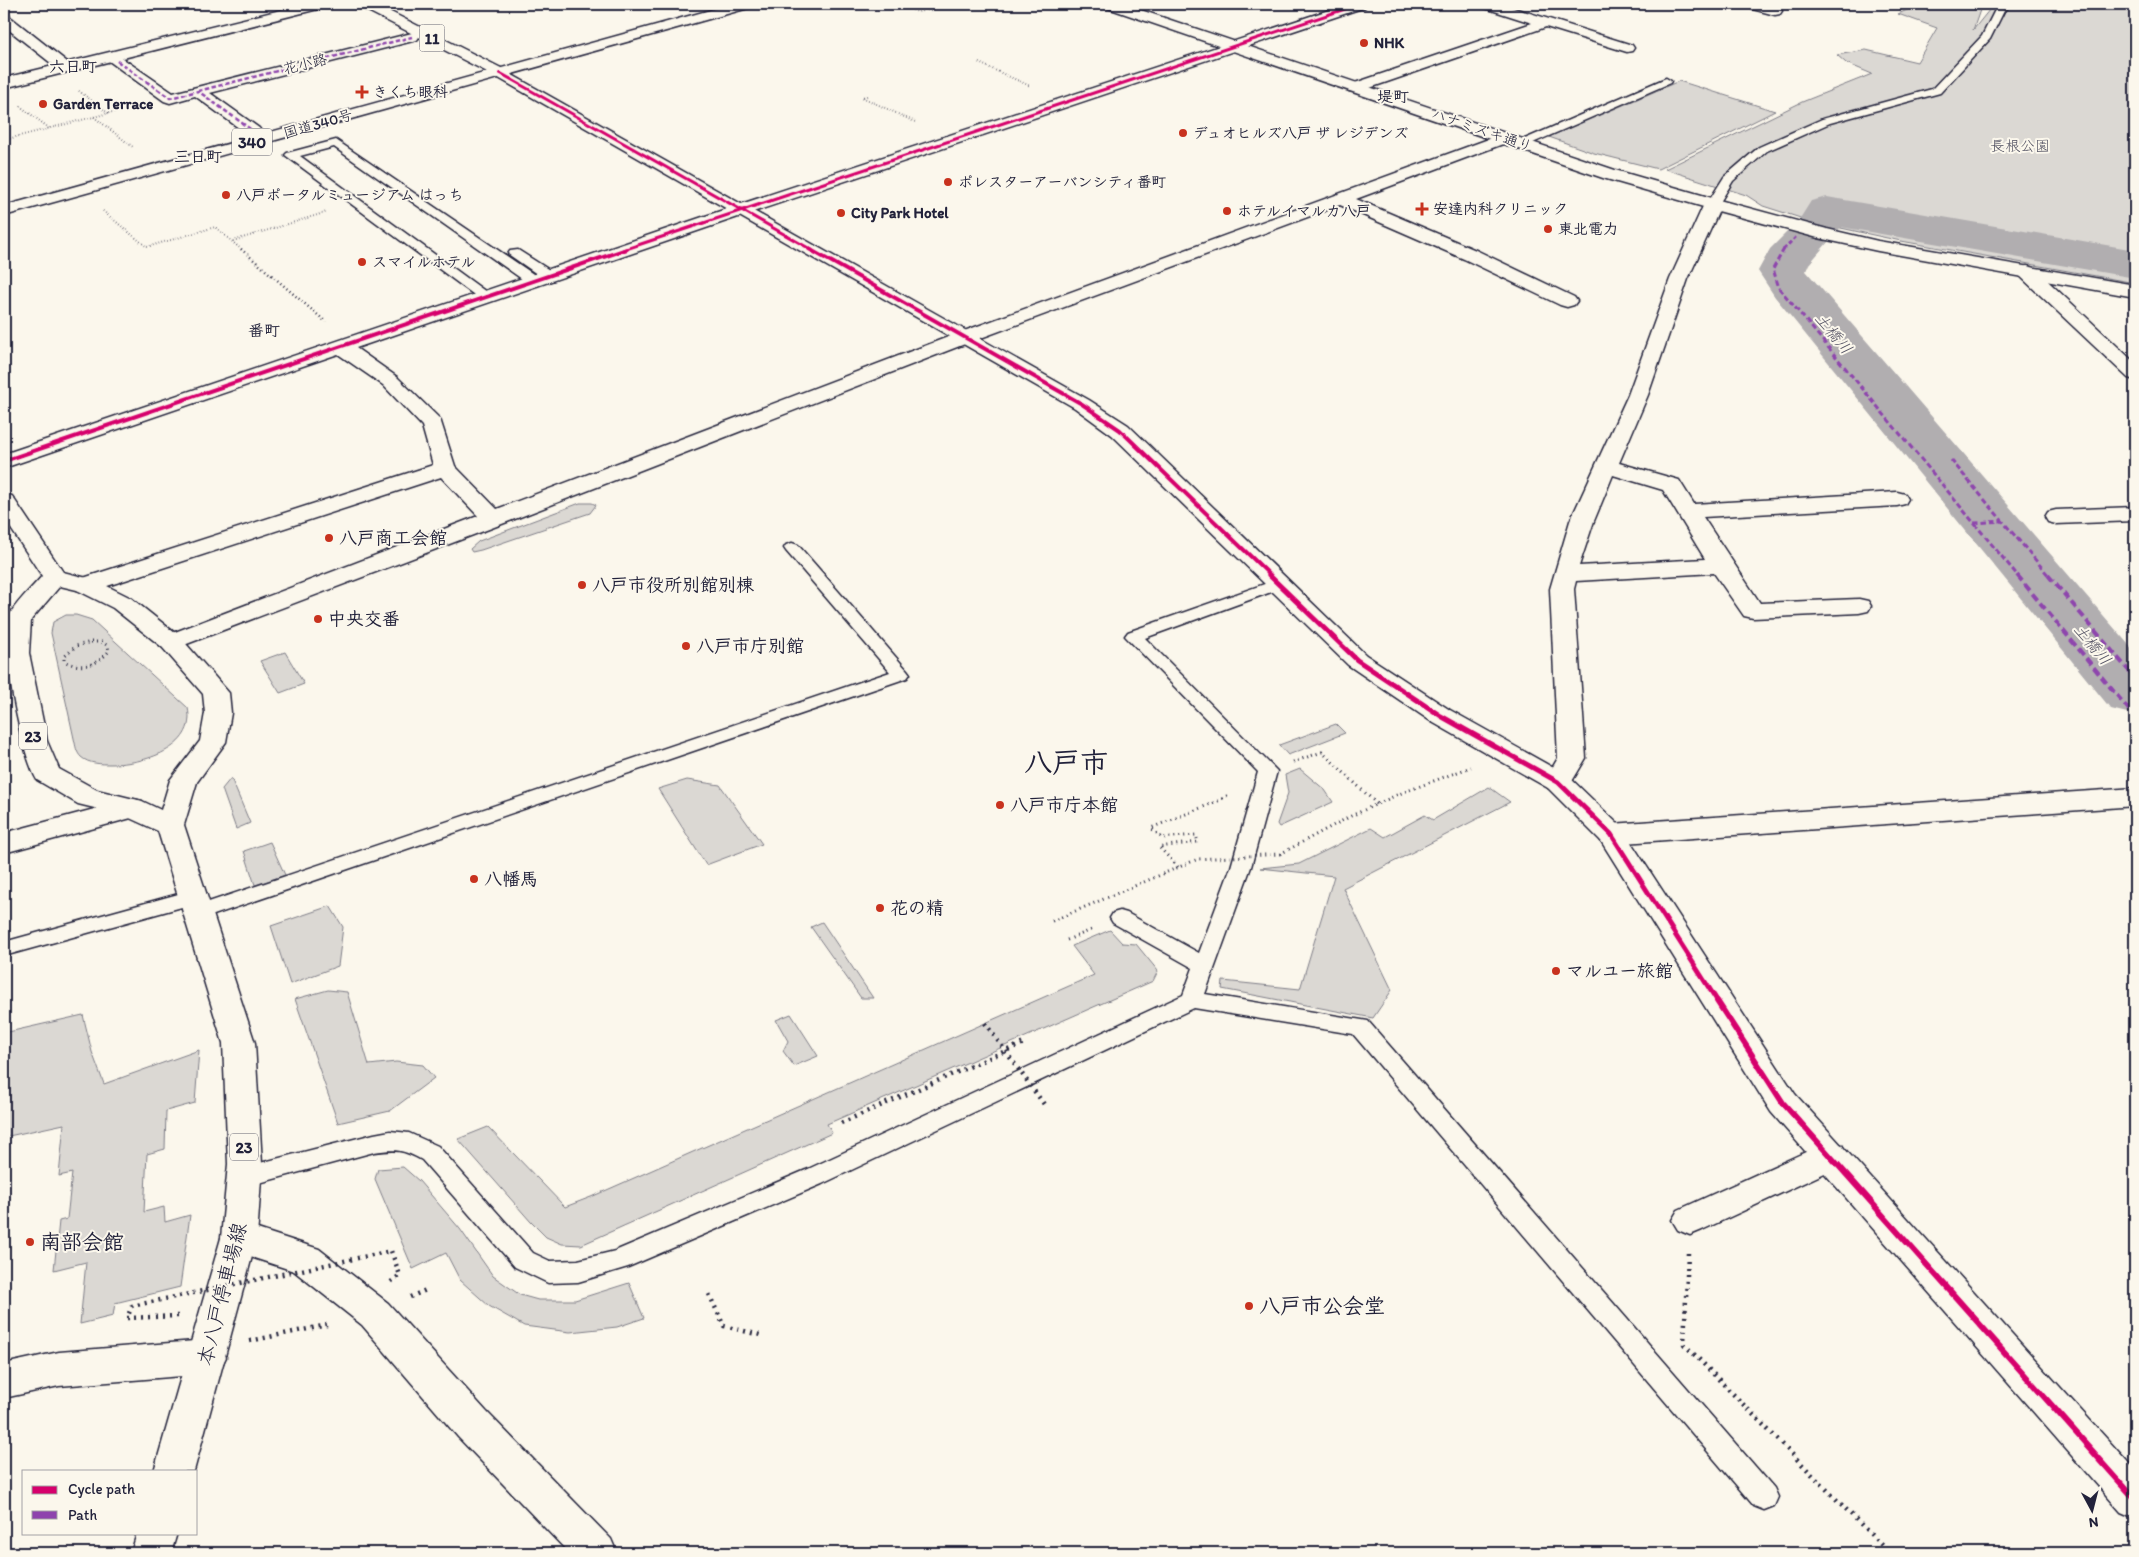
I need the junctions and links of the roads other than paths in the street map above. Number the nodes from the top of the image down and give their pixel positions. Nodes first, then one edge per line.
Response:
1 (321, 4) edge
2 (365, 4) edge
3 (747, 4) edge
4 (1110, 4) edge
5 (1360, 4) edge
6 (1487, 4) edge
7 (1750, 4) edge
8 (2007, 4) edge
9 (1775, 11) dead end
10 (4, 19) edge
11 (1546, 23) junction
12 (412, 37) dead end
13 (1234, 46) junction
14 (1627, 48) dead end
15 (117, 61) dead end
16 (66, 68) junction
17 (500, 73) junction
18 (1666, 81) dead end
19 (4, 83) edge
20 (1355, 88) junction
21 (198, 91) junction
22 (253, 131) dead end
23 (1514, 141) junction
24 (1342, 199) junction
25 (1713, 204) junction
26 (741, 210) junction
27 (4, 211) edge
28 (2027, 272) junction
29 (541, 279) junction
30 (2135, 291) edge
31 (486, 297) junction
32 (1567, 302) dead end
33 (963, 338) junction
34 (346, 345) junction
35 (2135, 374) edge
36 (4, 461) edge
37 (1608, 467) junction
38 (445, 468) junction
39 (1897, 499) dead end
40 (4, 501) edge
41 (1688, 511) junction
42 (2135, 514) edge
43 (2056, 517) dead end
44 (494, 519) junction
45 (792, 548) dead end
46 (1721, 564) junction
47 (1565, 574) junction
48 (54, 577) junction
49 (1279, 584) junction
50 (86, 585) junction
51 (1859, 606) dead end
52 (171, 642) junction
53 (1558, 782) junction
54 (2135, 797) edge
55 (132, 808) junction
56 (170, 824) junction
57 (1611, 834) junction
58 (4, 843) edge
59 (196, 905) junction
60 (1120, 918) dead end
61 (4, 949) edge
62 (1204, 965) junction
63 (1192, 1000) junction
64 (1830, 1155) junction
65 (244, 1177) junction
66 (1690, 1220) road end
67 (239, 1238) junction
68 (207, 1357) junction
69 (4, 1381) edge
70 (174, 1470) edge
71 (1764, 1497) dead end
72 (2135, 1499) edge
73 (156, 1534) edge
74 (151, 1553) edge
75 (597, 1553) edge

1 - 16 main road
2 - 17 main road, 11
3 - 17 main road, 国道340号 / 340
4 - 13 main road, ハナミズキ通り
5 - 13 main road
6 - 11 main road
7 - 9 main road
8 - 25 lane
10 - 16 main road
11 - 14 main road
11 - 20 main road
12 - 21 main road, 花小路
13 - 20 main road, ハナミズキ通り
13 - 26 main road
15 - 21 main road, 花小路
16 - 19 main road
17 - 26 main road
17 - 27 main road, 国道340号 / 340
18 - 23 lane
20 - 23 main road, ハナミズキ通り
21 - 22 main road
23 - 24 main road
23 - 25 main road, ハナミズキ通り
24 - 32 main road
24 - 33 main road
25 - 28 main road, ハナミズキ通り
25 - 37 main road
26 - 29 main road
26 - 33 main road
28 - 30 main road, ハナミズキ通り
28 - 35 main road
29 - 31 main road
29 - 31 lane
31 - 34 main road
33 - 44 main road
33 - 49 main road
34 - 36 main road
34 - 38 main road
37 - 41 main road
37 - 47 main road
38 - 44 main road
38 - 50 main road
39 - 41 main road
40 - 48 main road
41 - 46 main road
42 - 43 main road
44 - 52 main road
45 - 59 lane
46 - 47 main road
46 - 51 main road
47 - 53 main road
48 - 50 main road
48 - 55 main road, 23
49 - 53 main road
49 - 62 lane
50 - 52 main road
52 - 56 main road
53 - 57 main road
54 - 57 main road
55 - 56 main road, 23
55 - 58 main road
56 - 59 main road, 本八戸停車場線 / 23
57 - 64 main road
59 - 61 lane
59 - 65 main road, 本八戸停車場線 / 23
60 - 62 lane
62 - 63 lane
63 - 65 lane
63 - 71 lane
64 - 66 main road
64 - 72 main road
65 - 67 main road, 本八戸停車場線 / 23
67 - 68 main road, 本八戸停車場線 / 23
67 - 75 main road
68 - 69 main road
68 - 70 main road, 本八戸停車場線 / 23
73 - 74 main road

